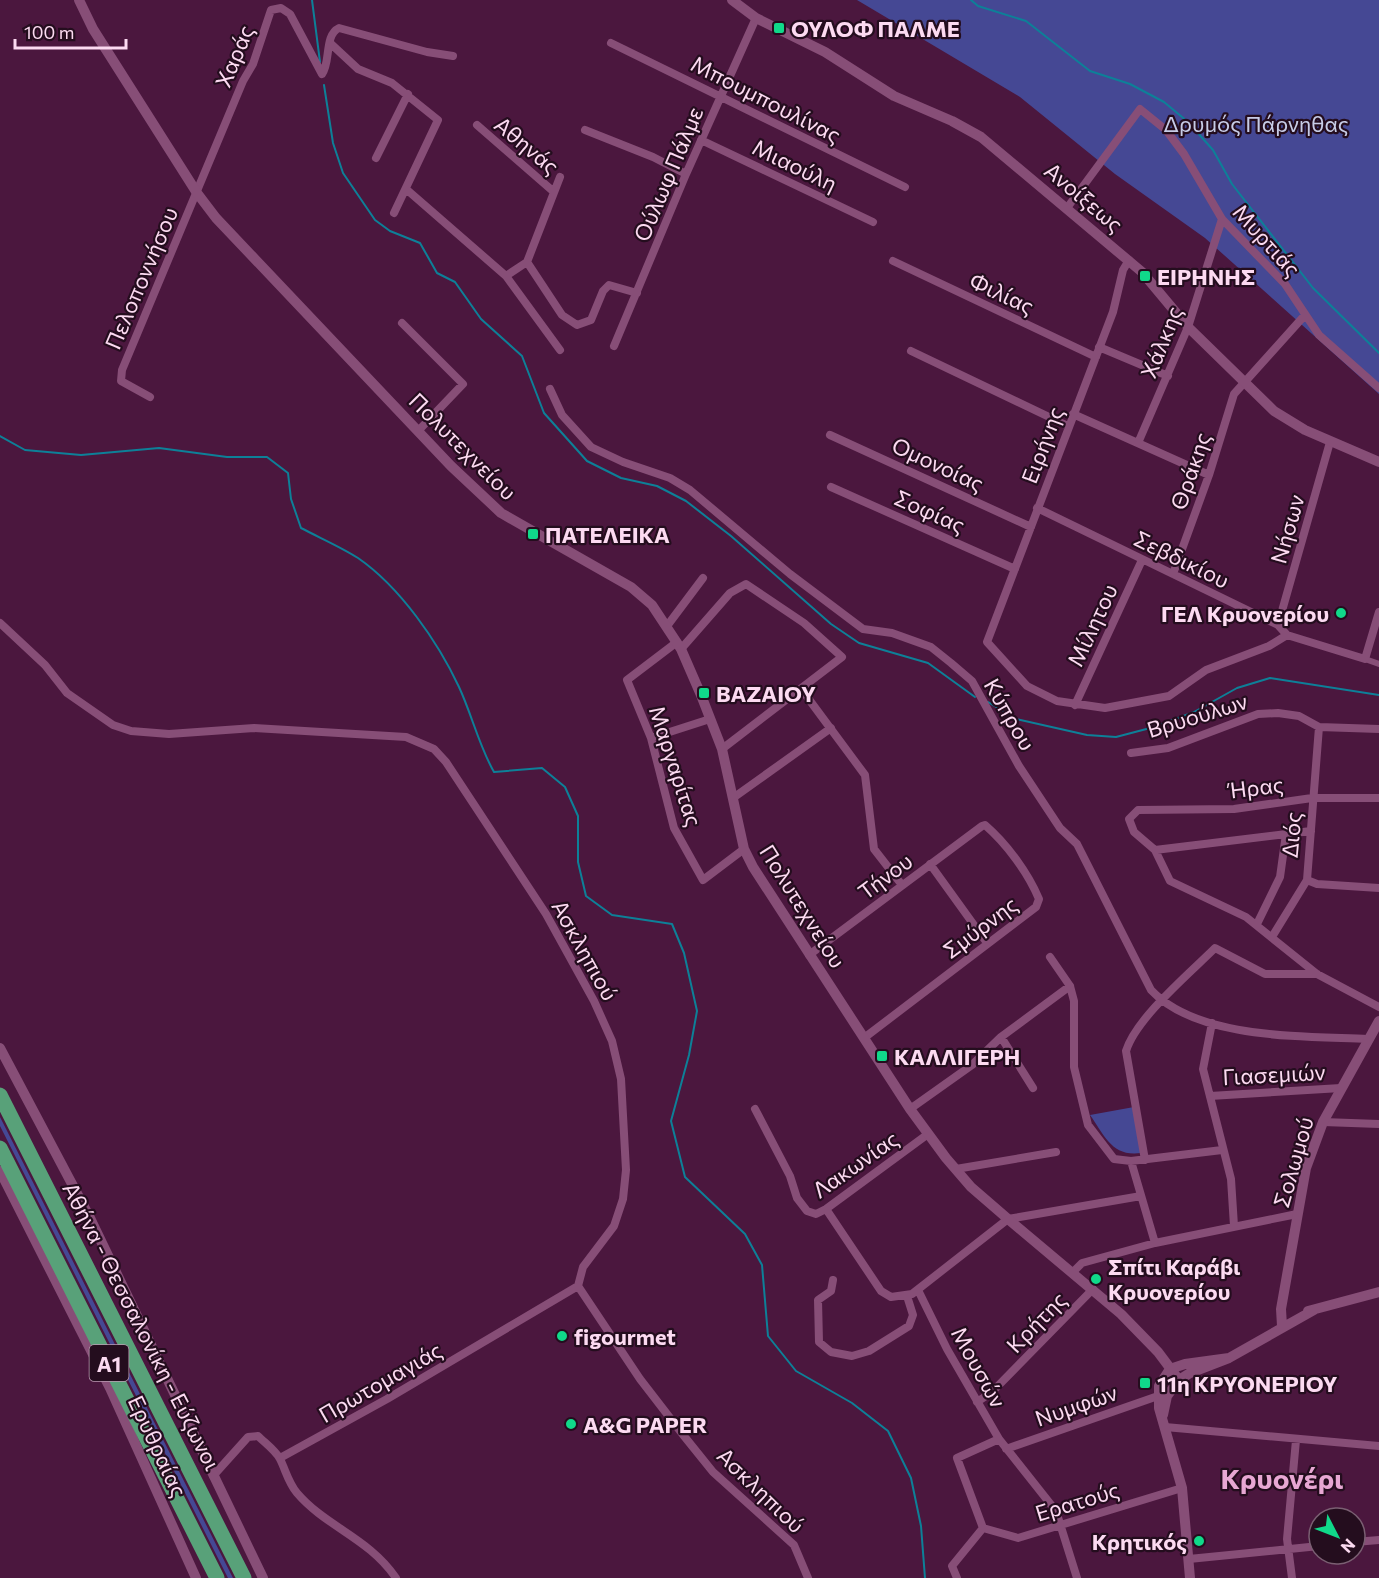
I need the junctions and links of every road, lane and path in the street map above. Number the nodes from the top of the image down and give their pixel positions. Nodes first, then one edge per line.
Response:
1 (79, 0) edge
2 (732, 0) edge
3 (756, 18) junction
4 (330, 43) junction
5 (611, 43) dead end
6 (453, 56) dead end
7 (408, 94) junction
8 (720, 98) junction
9 (477, 125) dead end
10 (585, 130) dead end
11 (701, 140) junction
12 (376, 158) dead end
13 (686, 174) junction
14 (560, 177) dead end
15 (905, 187) dead end
16 (406, 189) junction
17 (554, 192) junction
18 (196, 193) junction
19 (1067, 208) junction
20 (394, 213) dead end
21 (1222, 219) junction
22 (873, 222) dead end
23 (1130, 260) junction
24 (893, 261) dead end
25 (527, 262) junction
26 (506, 276) junction
27 (637, 293) junction
28 (1305, 315) junction
29 (402, 323) dead end
30 (1188, 327) junction
31 (614, 346) dead end
32 (1100, 347) junction
33 (560, 350) dead end
34 (911, 351) dead end
35 (1096, 357) junction
36 (1168, 376) junction
37 (1243, 381) junction
38 (1379, 388) edge
39 (550, 389) dead end
40 (150, 397) dead end
41 (1073, 414) junction
42 (1068, 426) junction
43 (418, 430) junction
44 (830, 435) dead end
45 (1330, 442) junction
46 (1138, 443) junction
47 (1379, 462) edge
48 (1209, 475) junction
49 (831, 487) dead end
50 (1037, 508) junction
51 (1031, 527) junction
52 (1142, 560) junction
53 (1015, 569) junction
54 (1173, 574) junction
55 (703, 578) dead end
56 (1379, 612) edge
57 (0, 623) edge
58 (1278, 625) junction
59 (667, 626) junction
60 (1287, 635) junction
61 (679, 645) junction
62 (1365, 659) junction
63 (1379, 664) edge
64 (802, 690) junction
65 (1075, 705) junction
66 (710, 719) junction
67 (1319, 727) junction
68 (831, 729) junction
69 (1379, 729) edge
70 (651, 738) junction
71 (722, 749) junction
72 (1131, 753) dead end
73 (733, 798) junction
74 (1312, 798) junction
75 (1379, 798) edge
76 (982, 826) joint
77 (1311, 831) junction
78 (1286, 834) junction
79 (744, 849) junction
80 (1155, 850) junction
81 (930, 864) junction
82 (1307, 880) junction
83 (902, 885) junction
84 (1379, 888) edge
85 (1257, 924) junction
86 (1272, 937) junction
87 (987, 943) junction
88 (809, 955) junction
89 (1050, 957) dead end
90 (1317, 975) junction
91 (1070, 986) junction
92 (1161, 1001) junction
93 (1379, 1007) edge
94 (1379, 1021) edge
95 (1212, 1023) junction
96 (1001, 1037) junction
97 (864, 1038) junction
98 (1368, 1039) junction
99 (0, 1048) edge
100 (1034, 1088) dead end
101 (1341, 1088) junction
102 (0, 1095) edge
103 (1210, 1096) junction
104 (755, 1109) dead end
105 (910, 1109) junction
106 (1323, 1122) junction
107 (1379, 1124) edge
108 (928, 1134) junction
109 (0, 1148) edge
110 (1222, 1150) junction
111 (1056, 1152) dead end
112 (1145, 1160) junction
113 (1131, 1161) junction
114 (956, 1169) junction
115 (0, 1171) edge
116 (1141, 1196) junction
117 (826, 1209) junction
118 (1297, 1214) junction
119 (1008, 1219) junction
120 (1234, 1226) junction
121 (1155, 1243) junction
122 (1073, 1272) junction
123 (833, 1280) dead end
124 (578, 1287) junction
125 (1093, 1289) junction
126 (918, 1290) junction
127 (1379, 1292) edge
128 (907, 1296) junction
129 (1282, 1322) junction
130 (1229, 1358) junction
131 (1170, 1369) junction
132 (1179, 1380) junction
133 (1158, 1396) junction
134 (977, 1402) junction
135 (1163, 1415) junction
136 (1165, 1427) junction
137 (999, 1439) junction
138 (1296, 1440) junction
139 (1379, 1446) edge
140 (1006, 1449) junction
141 (280, 1458) junction
142 (213, 1476) junction
143 (1182, 1488) junction
144 (1061, 1525) junction
145 (983, 1528) junction
146 (1307, 1547) edge
147 (1289, 1549) junction
148 (1189, 1559) junction
149 (196, 1578) edge
150 (217, 1578) edge
151 (244, 1578) edge
152 (263, 1578) edge
153 (396, 1578) edge
154 (808, 1578) edge
155 (957, 1578) edge
156 (1077, 1578) edge
157 (1190, 1578) edge
158 (1292, 1578) edge

1 - 18 street, Πολυτεχνείου
2 - 3 street, Ανοίξεως
3 - 8 street, Ούλωφ Πάλμε
3 - 19 street, Ανοίξεως
4 - 6 street
4 - 7 street
4 - 18 street, Χαράς
5 - 8 street, Μπουμπουλίνας
7 - 12 street
7 - 16 street
8 - 11 street, Ούλωφ Πάλμε
8 - 15 street, Μπουμπουλίνας
9 - 17 street, Αθηνάς
10 - 13 street
11 - 13 street, Ούλωφ Πάλμε
11 - 22 street, Μιαούλη
13 - 27 street, Ούλωφ Πάλμε
14 - 17 street, Αθηνάς
16 - 20 street
16 - 26 street
17 - 25 street, Αθηνάς
18 - 40 street, Πελοποννήσου
18 - 43 street, Πολυτεχνείου
19 - 21 street, Μυρτιάς
19 - 23 street, Ανοίξεως
21 - 28 street, Μυρτιάς
21 - 30 street, Χάλκης
23 - 30 street, Ανοίξεως
23 - 32 street, Ειρήνης
24 - 35 street, Φιλίας
25 - 26 street
25 - 27 street
26 - 33 street
27 - 31 street, Ούλωφ Πάλμε
28 - 37 street, Θράκης
28 - 38 street, Μυρτιάς
29 - 43 street
30 - 36 street, Χάλκης
30 - 37 street, Ανοίξεως
32 - 35 street, Ειρήνης
32 - 36 street
34 - 42 street
35 - 41 street, Ειρήνης
36 - 46 street, Χάλκης
37 - 45 street, Ανοίξεως
37 - 48 street, Θράκης
39 - 92 street, Κύπρου
41 - 42 street, Ειρήνης
41 - 46 street
42 - 50 street, Ειρήνης
43 - 59 street, Πολυτεχνείου
44 - 51 street, Ομονοίας
45 - 47 street, Ανοίξεως
45 - 58 street, Νήσων
46 - 48 street
48 - 54 street, Θράκης
49 - 53 street, Σοφίας
50 - 51 street, Ειρήνης
50 - 52 street, Σεβδικίου
51 - 53 street, Ειρήνης
52 - 54 street, Σεβδικίου
52 - 65 street, Μίλητου
53 - 65 street, Ειρήνης
54 - 58 street, Σεβδικίου
55 - 59 street
56 - 62 street
57 - 124 street, Ασκληπιού
58 - 60 street, Σεβδικίου
59 - 61 street, Πολυτεχνείου
60 - 62 street
60 - 65 street
61 - 64 street
61 - 66 street, Πολυτεχνείου
61 - 70 street, Μαργαρίτας
62 - 63 street
64 - 68 street
64 - 71 street
66 - 70 street
66 - 71 street, Πολυτεχνείου
67 - 69 street, Βρυούλων
67 - 72 street, Βρυούλων
67 - 74 street, Διός
68 - 73 street
68 - 83 street
70 - 79 street, Μαργαρίτας
71 - 73 street, Πολυτεχνείου
73 - 79 street, Πολυτεχνείου
74 - 75 street, Ήρας
74 - 77 street, Διός
74 - 80 street, Ήρας
76 - 81 street, Τήνου
76 - 87 street, Σμύρνης
77 - 78 street
77 - 82 street, Διός
78 - 80 street
78 - 85 street
79 - 88 street, Πολυτεχνείου
80 - 85 street
81 - 83 street, Τήνου
81 - 87 street
82 - 84 street
82 - 86 street, Διός
83 - 88 street, Τήνου
85 - 86 street
86 - 90 street
87 - 97 street, Σμύρνης
88 - 97 street, Πολυτεχνείου
89 - 91 street
90 - 92 street
90 - 93 street
91 - 96 street
91 - 113 street
92 - 95 street
92 - 112 street
94 - 98 street, Σολωμού
95 - 98 street
95 - 103 street
96 - 100 street
96 - 105 street
97 - 105 street, Πολυτεχνείου
98 - 101 street, Σολωμού
99 - 142 street
101 - 103 street, Γιασεμιών
101 - 106 street, Σολωμού
102 - 151 highway, Αθήνα - Θεσσαλονίκη - Εύζωνοι / Α1
103 - 110 street
104 - 117 street, Λακωνίας
105 - 108 street, Πολυτεχνείου
106 - 107 street
106 - 118 street, Σολωμού
108 - 114 street, Πολυτεχνείου
108 - 117 street, Λακωνίας
109 - 150 highway, Αθήνα - Θεσσαλονίκη - Εύζωνοι / Α1
110 - 112 street
110 - 120 street
111 - 114 street
112 - 113 street
113 - 116 street
114 - 119 street, Πολυτεχνείου
115 - 149 street, Ερυθραίας
116 - 119 street
116 - 121 street
117 - 128 street
118 - 120 street
118 - 129 street, Σολωμού
119 - 122 street, Πολυτεχνείου
119 - 126 street
120 - 121 street
121 - 122 street
122 - 125 street, Πολυτεχνείου
123 - 128 street
124 - 141 street, Πρωτομαγιάς
124 - 154 street, Ασκληπιού
125 - 131 street, Πολυτεχνείου
125 - 134 street, Κρήτης
126 - 128 street
126 - 134 street, Μουσών
127 - 129 street
129 - 130 street
130 - 131 street
130 - 132 street
131 - 132 street, Πολυτεχνείου
131 - 133 street
132 - 135 street
133 - 135 street
133 - 140 street, Νυμφών
134 - 137 street, Μουσών
135 - 136 street
136 - 138 street
136 - 143 street
137 - 140 street, Μουσών
137 - 145 street
138 - 139 street
138 - 147 street
140 - 144 street, Μουσών
141 - 142 street
141 - 153 street
142 - 152 street
143 - 144 street, Ερατούς
143 - 148 street
144 - 145 street, Ερατούς
144 - 156 street, Μουσών
145 - 155 street
146 - 147 street
147 - 148 street
147 - 158 street
148 - 157 street

